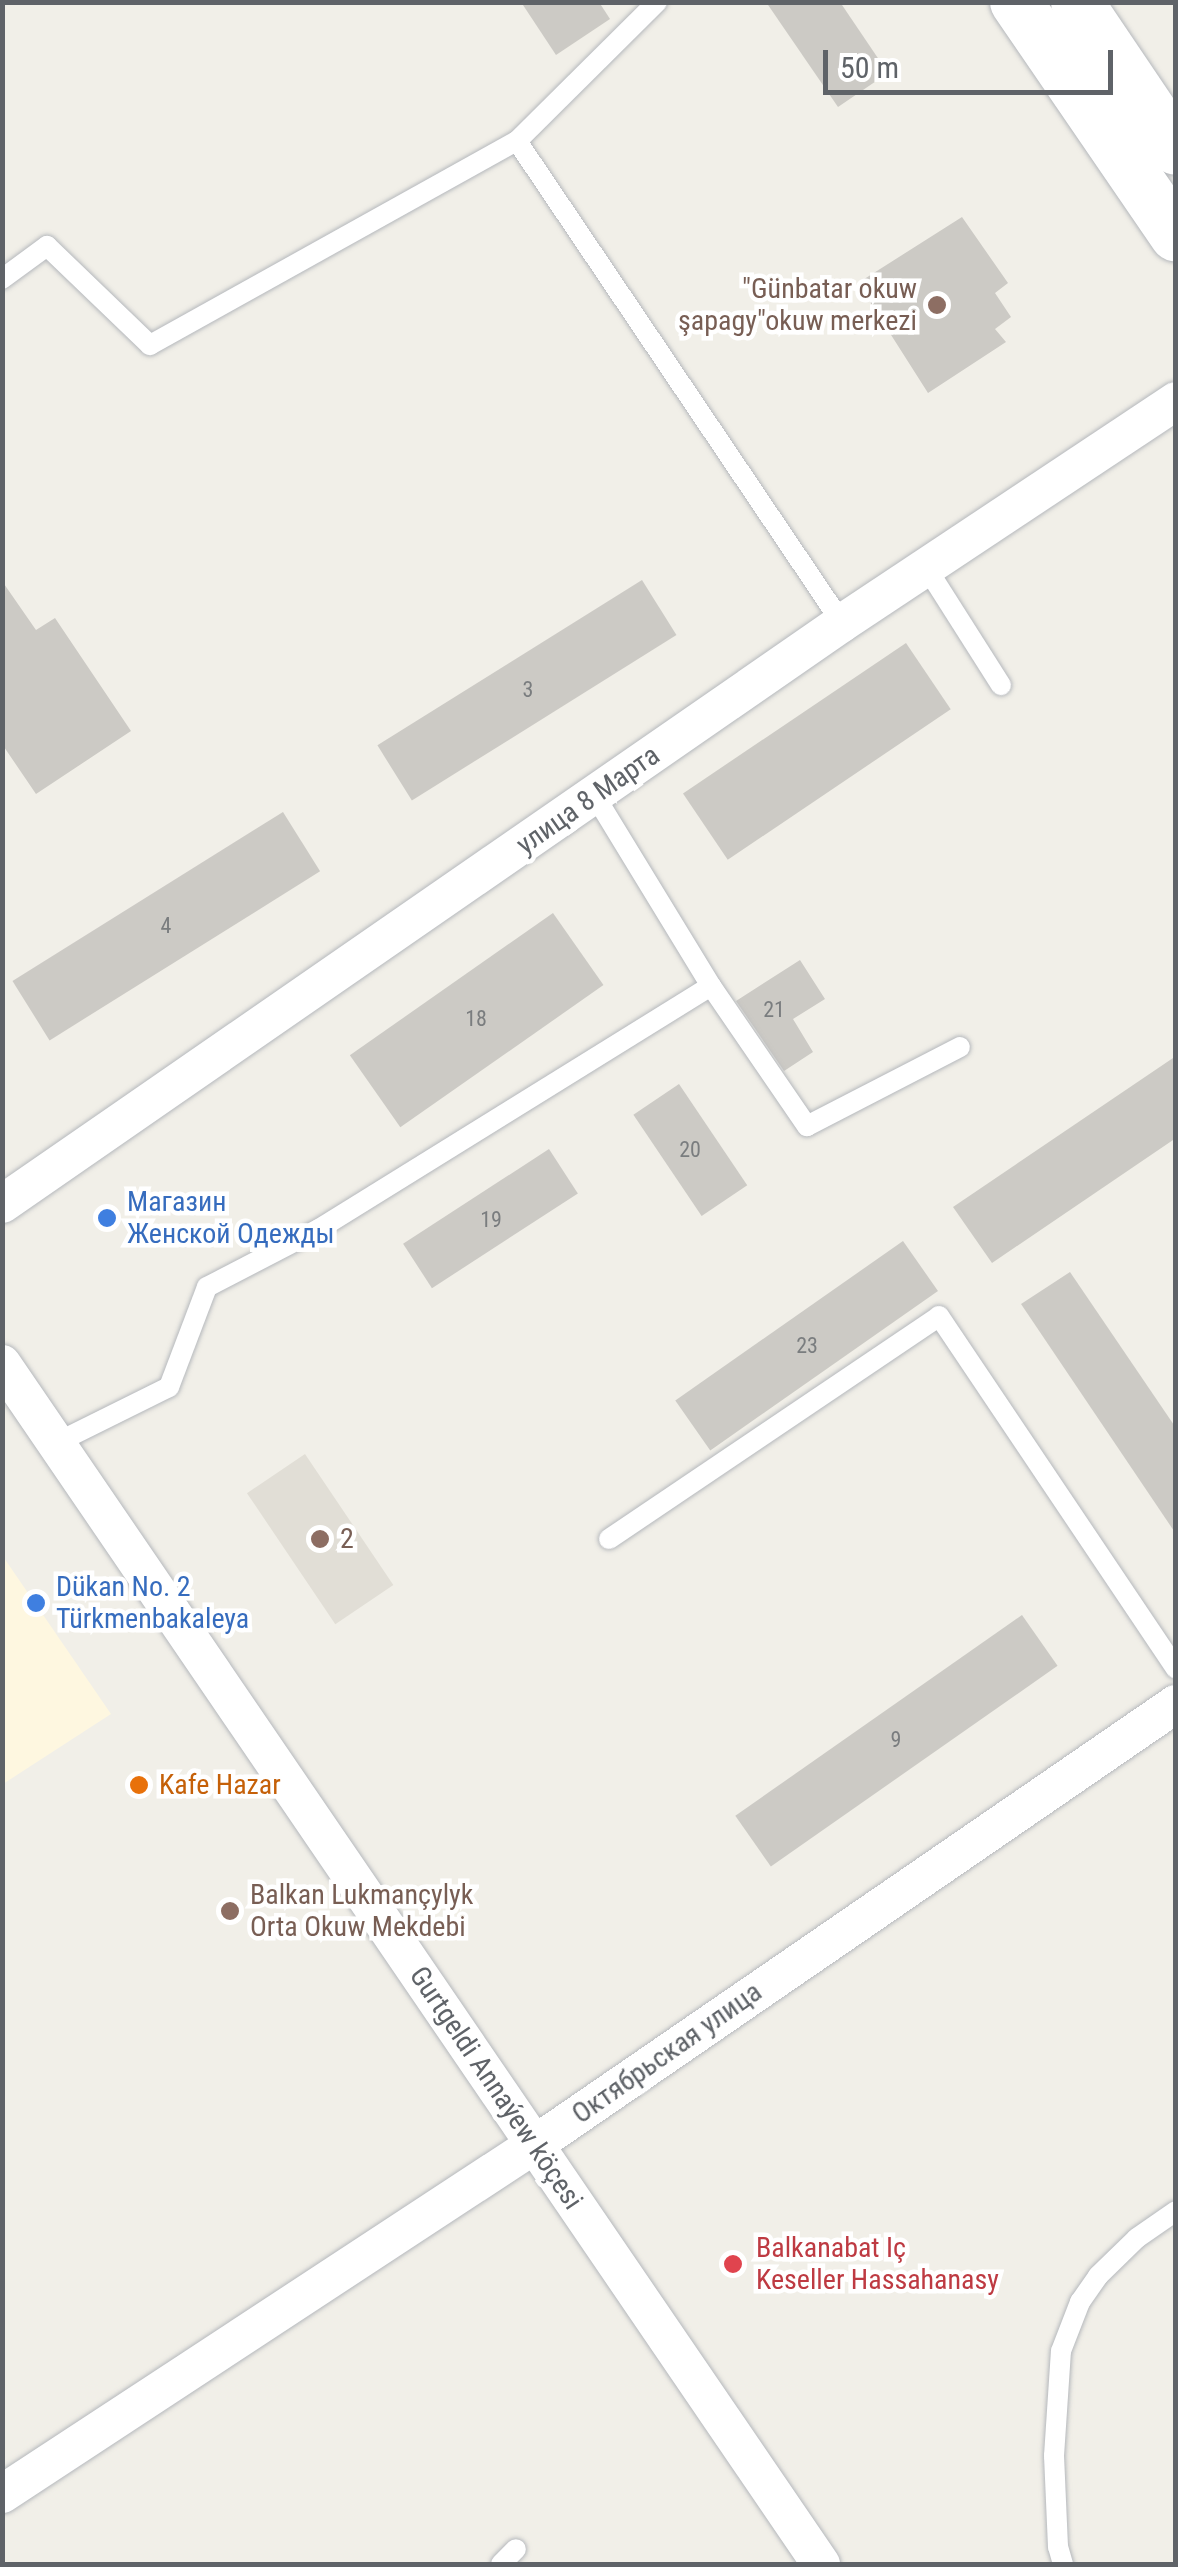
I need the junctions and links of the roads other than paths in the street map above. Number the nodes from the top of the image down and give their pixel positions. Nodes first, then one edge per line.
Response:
1 (657, 2) edge
2 (1016, 2) edge
3 (1077, 2) edge
4 (517, 141) junction
5 (1176, 149) edge
6 (1176, 236) edge
7 (2, 279) edge
8 (1176, 401) edge
9 (926, 567) junction
10 (842, 623) junction
11 (1001, 684) dead end
12 (595, 796) junction
13 (711, 986) junction
14 (960, 1046) dead end
15 (2, 1204) edge
16 (2, 1364) edge
17 (58, 1442) junction
18 (609, 1539) dead end
19 (1176, 1669) edge
20 (1176, 1704) edge
21 (534, 2144) junction
22 (1176, 2212) edge
23 (2, 2494) edge
24 (821, 2564) edge
25 (1063, 2564) edge

1 - 4 lane
2 - 6 street
3 - 5 street
4 - 7 lane
4 - 10 lane
8 - 9 street, улица 8 Марта
9 - 10 street, улица 8 Марта
9 - 11 lane
10 - 12 street, улица 8 Марта
12 - 13 lane
12 - 15 street, улица 8 Марта
13 - 14 lane
13 - 17 lane
16 - 17 street, Gurtgeldi Annaýew köçesi
17 - 21 street, Gurtgeldi Annaýew köçesi
18 - 19 lane
20 - 21 street, Октябрьская улица
21 - 23 street, Октябрьская улица
21 - 24 street, Gurtgeldi Annaýew köçesi
22 - 25 lane

